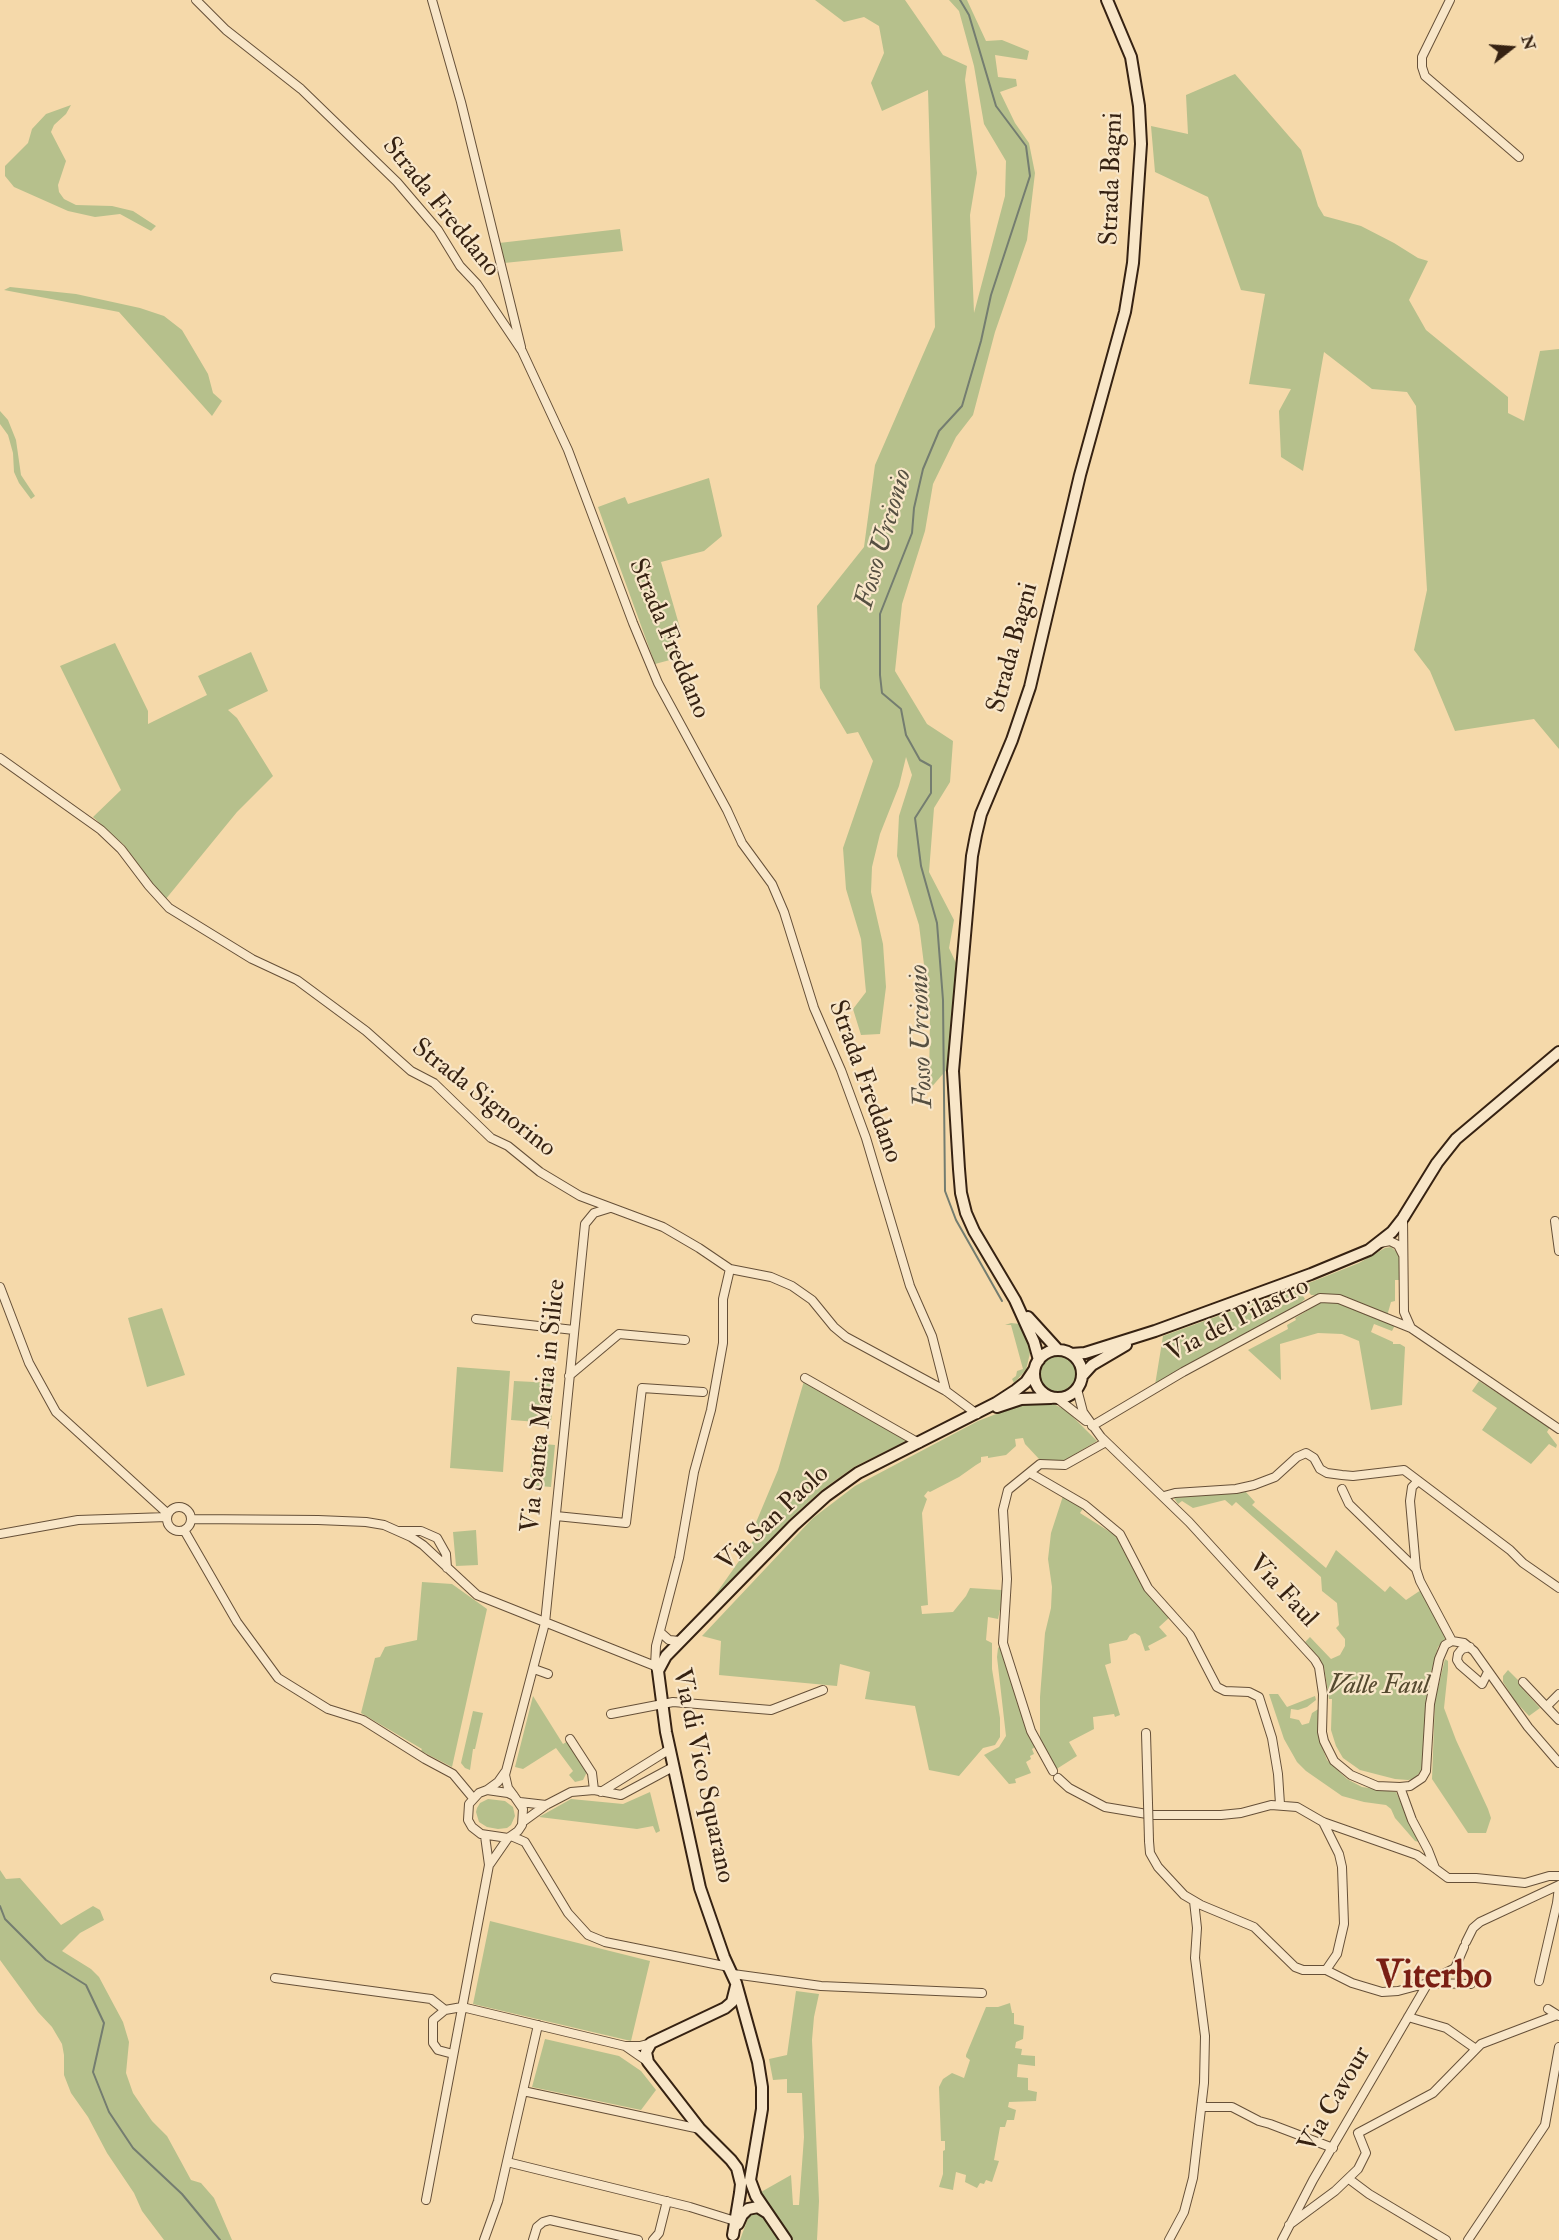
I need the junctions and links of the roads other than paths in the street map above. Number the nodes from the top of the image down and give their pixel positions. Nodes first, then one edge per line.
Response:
1 (196, 0) edge
2 (432, 0) edge
3 (1107, 0) edge
4 (1450, 0) edge
5 (1519, 157) dead end
6 (522, 351) junction
7 (0, 758) edge
8 (1559, 1052) edge
9 (610, 1208) junction
10 (1403, 1218) junction
11 (1555, 1221) dead end
12 (1378, 1244) junction
13 (1559, 1251) edge
14 (1403, 1256) junction
15 (730, 1269) junction
16 (0, 1287) edge
17 (1015, 1300) junction
18 (476, 1318) dead end
19 (1411, 1328) junction
20 (574, 1330) junction
21 (1155, 1331) junction
22 (685, 1340) dead end
23 (1058, 1350) junction
24 (1071, 1354) junction
25 (1036, 1365) junction
26 (569, 1376) junction
27 (1082, 1376) junction
28 (805, 1378) dead end
29 (1077, 1389) junction
30 (946, 1391) junction
31 (703, 1392) dead end
32 (1055, 1398) junction
33 (976, 1414) junction
34 (1092, 1426) junction
35 (1559, 1430) edge
36 (1106, 1442) junction
37 (919, 1443) junction
38 (1030, 1473) junction
39 (1418, 1481) junction
40 (1342, 1489) dead end
41 (1164, 1496) junction
42 (167, 1516) junction
43 (556, 1516) junction
44 (191, 1519) junction
45 (184, 1530) junction
46 (398, 1532) junction
47 (0, 1534) edge
48 (433, 1536) junction
49 (423, 1545) junction
50 (447, 1568) junction
51 (1416, 1569) junction
52 (1556, 1585) edge
53 (545, 1623) junction
54 (660, 1632) junction
55 (680, 1641) junction
56 (1452, 1641) junction
57 (1470, 1647) junction
58 (1442, 1651) junction
59 (1457, 1660) junction
60 (656, 1668) junction
61 (534, 1669) junction
62 (1488, 1672) junction
63 (548, 1674) dead end
64 (1523, 1682) dead end
65 (823, 1690) dead end
66 (1559, 1694) edge
67 (661, 1704) junction
68 (1547, 1706) junction
69 (611, 1714) dead end
70 (1559, 1720) edge
71 (1146, 1733) dead end
72 (570, 1739) dead end
73 (670, 1749) junction
74 (1559, 1764) edge
75 (673, 1767) junction
76 (506, 1770) junction
77 (592, 1773) junction
78 (1400, 1787) junction
79 (584, 1788) junction
80 (487, 1790) junction
81 (597, 1791) junction
82 (473, 1798) junction
83 (517, 1799) junction
84 (1280, 1804) junction
85 (546, 1805) junction
86 (1323, 1822) junction
87 (523, 1823) junction
88 (485, 1836) junction
89 (509, 1837) junction
90 (525, 1842) junction
91 (489, 1865) junction
92 (1436, 1870) junction
93 (1559, 1876) edge
94 (1559, 1886) edge
95 (1194, 1901) junction
96 (1455, 1968) junction
97 (1326, 1970) junction
98 (733, 1974) junction
99 (275, 1978) dead end
100 (1539, 1981) dead end
101 (1457, 1982) junction
102 (1428, 1983) junction
103 (1471, 1984) dead end
104 (982, 1993) dead end
105 (462, 2007) junction
106 (725, 2008) junction
107 (1548, 2009) dead end
108 (445, 2010) junction
109 (1558, 2015) edge
110 (1408, 2017) junction
111 (747, 2019) junction
112 (538, 2025) junction
113 (651, 2043) junction
114 (625, 2046) junction
115 (1559, 2047) edge
116 (1476, 2049) junction
117 (453, 2054) junction
118 (648, 2062) junction
119 (523, 2091) junction
120 (1202, 2107) junction
121 (700, 2129) junction
122 (755, 2147) junction
123 (1333, 2148) junction
124 (731, 2160) junction
125 (507, 2162) junction
126 (1349, 2180) junction
127 (426, 2200) dead end
128 (667, 2201) junction
129 (766, 2212) junction
130 (735, 2221) junction
131 (1289, 2225) junction
132 (732, 2238) edge
133 (484, 2240) edge
134 (533, 2240) edge
135 (638, 2240) edge
136 (653, 2240) edge
137 (786, 2240) edge
138 (1169, 2240) edge
139 (1282, 2240) edge
140 (1446, 2240) edge
141 (1468, 2240) edge

1 - 6 street, Strada Freddano
2 - 6 street
3 - 17 main road, Strada Bagni
4 - 5 street
6 - 30 street, Strada Freddano
7 - 9 street, Strada Signorino
8 - 10 main road
9 - 15 street, Strada Signorino
9 - 20 street, Via Santa Maria in Silice
10 - 12 main road
10 - 14 street
11 - 13 street
12 - 14 street
12 - 21 main road
14 - 19 street
15 - 30 street, Strada Signorino
15 - 54 street, Via di Vico Squarano
16 - 42 street
17 - 23 main road, Strada Bagni
17 - 25 main road, Strada Bagni
18 - 20 street
19 - 34 street, Via del Pilastro
19 - 35 street, Via del Pilastro
20 - 26 street, Via Santa Maria in Silice
21 - 24 main road
21 - 27 main road
22 - 26 street
23 - 24 main road
23 - 25 main road
24 - 27 main road
25 - 32 main road
25 - 33 main road, Via San Paolo
26 - 43 street, Via Santa Maria in Silice
27 - 29 main road
28 - 37 street
29 - 32 main road
29 - 34 street, Via Faul
30 - 33 street, Strada Signorino
31 - 43 street
32 - 33 main road, Via San Paolo
32 - 34 street, Via Faul
33 - 37 main road, Via San Paolo
34 - 36 street, Via Faul
36 - 38 street
36 - 41 street, Via Faul
37 - 55 main road, Via San Paolo
38 - 84 street
38 - 84 street
39 - 41 street
39 - 51 street
39 - 52 street
40 - 51 street
41 - 78 street, Via Faul
42 - 44 street
42 - 45 street
42 - 47 street
43 - 53 street, Via Santa Maria in Silice
44 - 45 street
44 - 46 street
45 - 82 street
46 - 48 street
46 - 49 street
48 - 49 street
48 - 50 street
49 - 50 street
50 - 53 street
51 - 56 street
53 - 60 street
53 - 61 street, Via Santa Maria in Silice
54 - 55 street
54 - 60 street, Via di Vico Squarano
55 - 60 main road, Via San Paolo
56 - 57 street
56 - 58 street
57 - 59 street
57 - 62 street
58 - 59 street
58 - 78 street
59 - 62 street
60 - 67 main road, Via di Vico Squarano
61 - 63 street
61 - 76 street, Via Santa Maria in Silice
62 - 74 street
64 - 68 street
65 - 67 street
66 - 68 street
67 - 69 street
67 - 73 main road, Via di Vico Squarano
68 - 70 street
71 - 95 street, bridge
72 - 77 street
73 - 75 main road, Via di Vico Squarano
73 - 81 street
75 - 81 street
75 - 98 main road, Via di Vico Squarano
76 - 80 street
76 - 83 street
77 - 79 street
77 - 81 street
78 - 92 street
79 - 81 street
79 - 85 street
80 - 82 street
80 - 83 street
82 - 88 street
83 - 85 street
83 - 87 street
84 - 86 street
85 - 87 street
86 - 92 street
86 - 97 street
87 - 89 street
87 - 90 street
88 - 89 street
88 - 91 street
89 - 90 street
89 - 91 street
90 - 98 street
91 - 105 street
92 - 93 street
94 - 96 street
94 - 100 street
95 - 97 street
95 - 120 street
96 - 101 street
96 - 102 street
97 - 102 street
98 - 104 street
98 - 106 main road
98 - 111 main road, Via di Vico Squarano
99 - 108 street
101 - 102 street
101 - 103 street
102 - 110 street, Via Cavour
105 - 108 street
105 - 112 street
105 - 117 street
106 - 111 main road
106 - 113 main road
107 - 109 street
108 - 117 street
109 - 116 street
110 - 116 street
110 - 123 street, Via Cavour
111 - 122 main road, Via di Vico Squarano
112 - 114 street
112 - 119 street
113 - 114 street
113 - 118 main road
114 - 118 street
115 - 141 street
116 - 126 street
117 - 127 street
118 - 121 main road
119 - 121 street
119 - 125 street
120 - 123 street
120 - 138 street
121 - 124 main road
122 - 124 main road
122 - 129 main road, Via di Vico Squarano
123 - 131 street, Via Cavour
124 - 130 main road
125 - 128 street
125 - 133 street
126 - 131 street
126 - 140 street
128 - 130 street
128 - 136 street
129 - 132 main road
129 - 137 main road, Via di Vico Squarano
130 - 132 main road
131 - 139 street, Via Cavour
134 - 135 street

